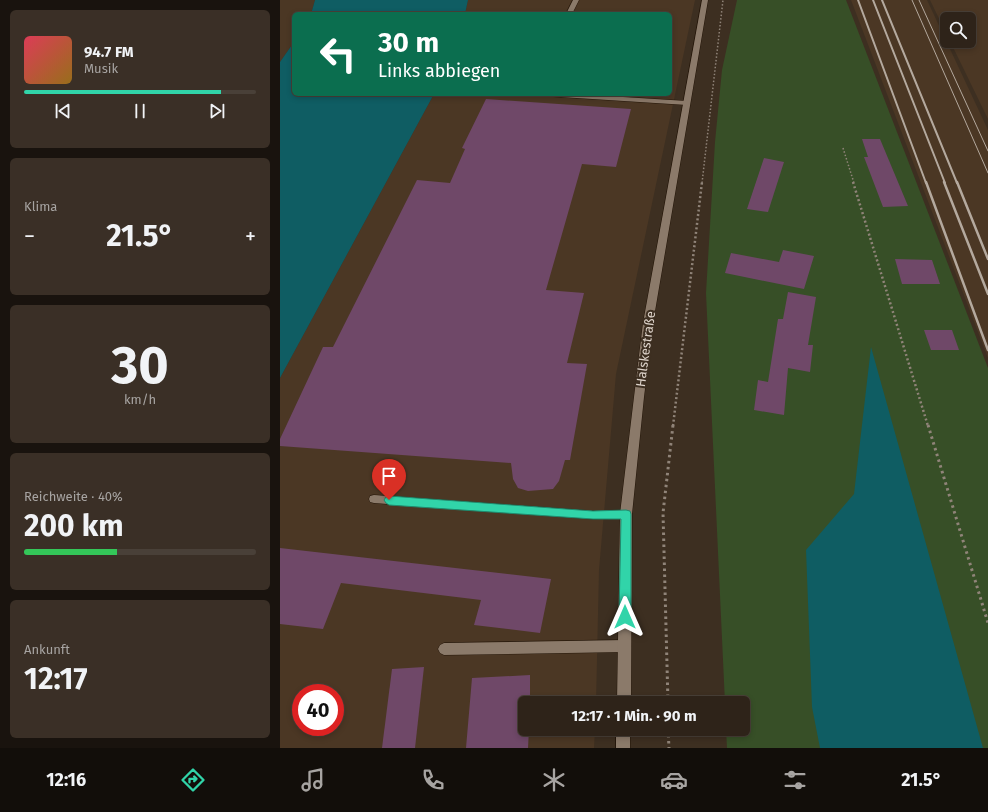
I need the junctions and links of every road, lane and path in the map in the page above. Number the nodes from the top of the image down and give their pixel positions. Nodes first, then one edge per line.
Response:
1 (576, 0) edge
2 (705, 0) edge
3 (723, 0) edge
4 (570, 12) edge
5 (577, 96) edge
6 (687, 103) junction
7 (843, 148) dead end
8 (374, 499) dead end
9 (626, 514) junction
10 (988, 623) edge
11 (625, 646) junction
12 (444, 650) dead end
13 (624, 696) edge
14 (668, 696) edge
15 (623, 736) edge
16 (668, 736) edge
17 (623, 748) edge
18 (669, 748) edge

1 - 4 lane
2 - 6 street, Halskestraße
3 - 14 path
5 - 6 lane
6 - 9 street, Halskestraße
7 - 10 path
8 - 9 lane
9 - 11 street, Halskestraße
11 - 12 lane
11 - 13 street, Halskestraße
15 - 17 street
16 - 18 path

